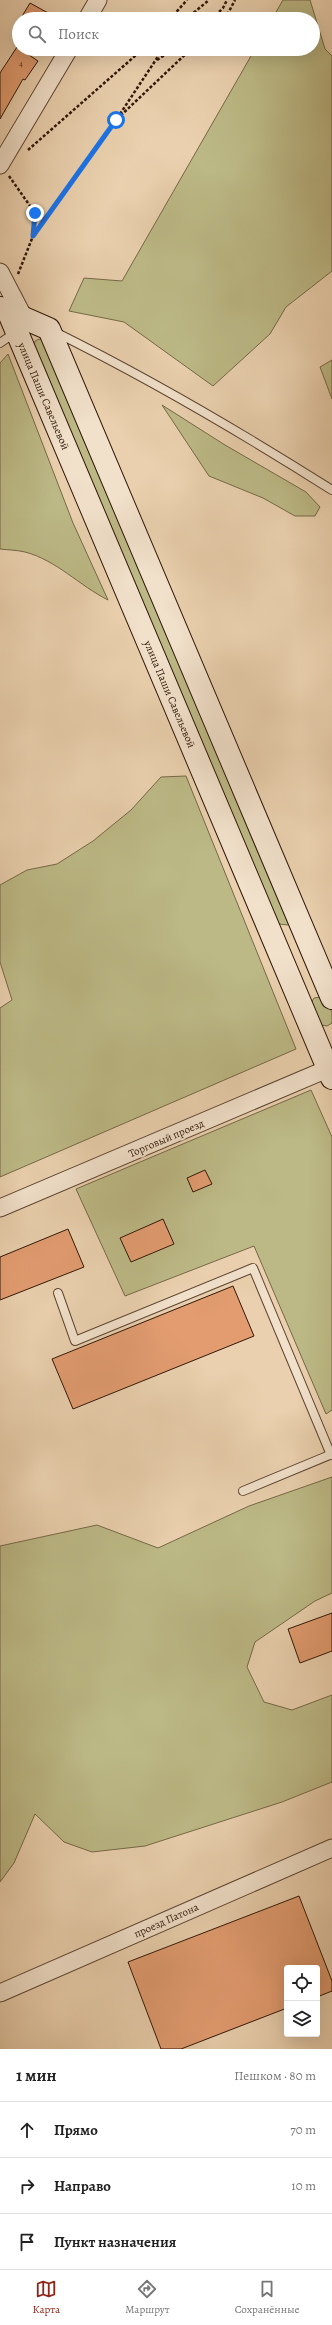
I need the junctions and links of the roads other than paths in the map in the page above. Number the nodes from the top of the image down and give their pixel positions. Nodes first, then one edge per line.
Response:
1 (98, 0) edge
2 (91, 12) edge
3 (65, 56) edge
4 (4, 170) edge
5 (0, 272) edge
6 (10, 317) edge
7 (49, 328) junction
8 (332, 490) edge
9 (332, 998) edge
10 (331, 1071) edge
11 (0, 1208) edge
12 (58, 1293) dead end
13 (332, 1454) edge
14 (243, 1491) dead end
15 (332, 1848) edge
16 (0, 1993) edge

1 - 2 street
3 - 4 street
5 - 6 street
6 - 7 street
6 - 10 street, улица Паши Савельевой
7 - 8 lane
7 - 9 street
10 - 11 street, Торговый проезд
12 - 13 lane
13 - 14 lane
15 - 16 street, проезд Патона

